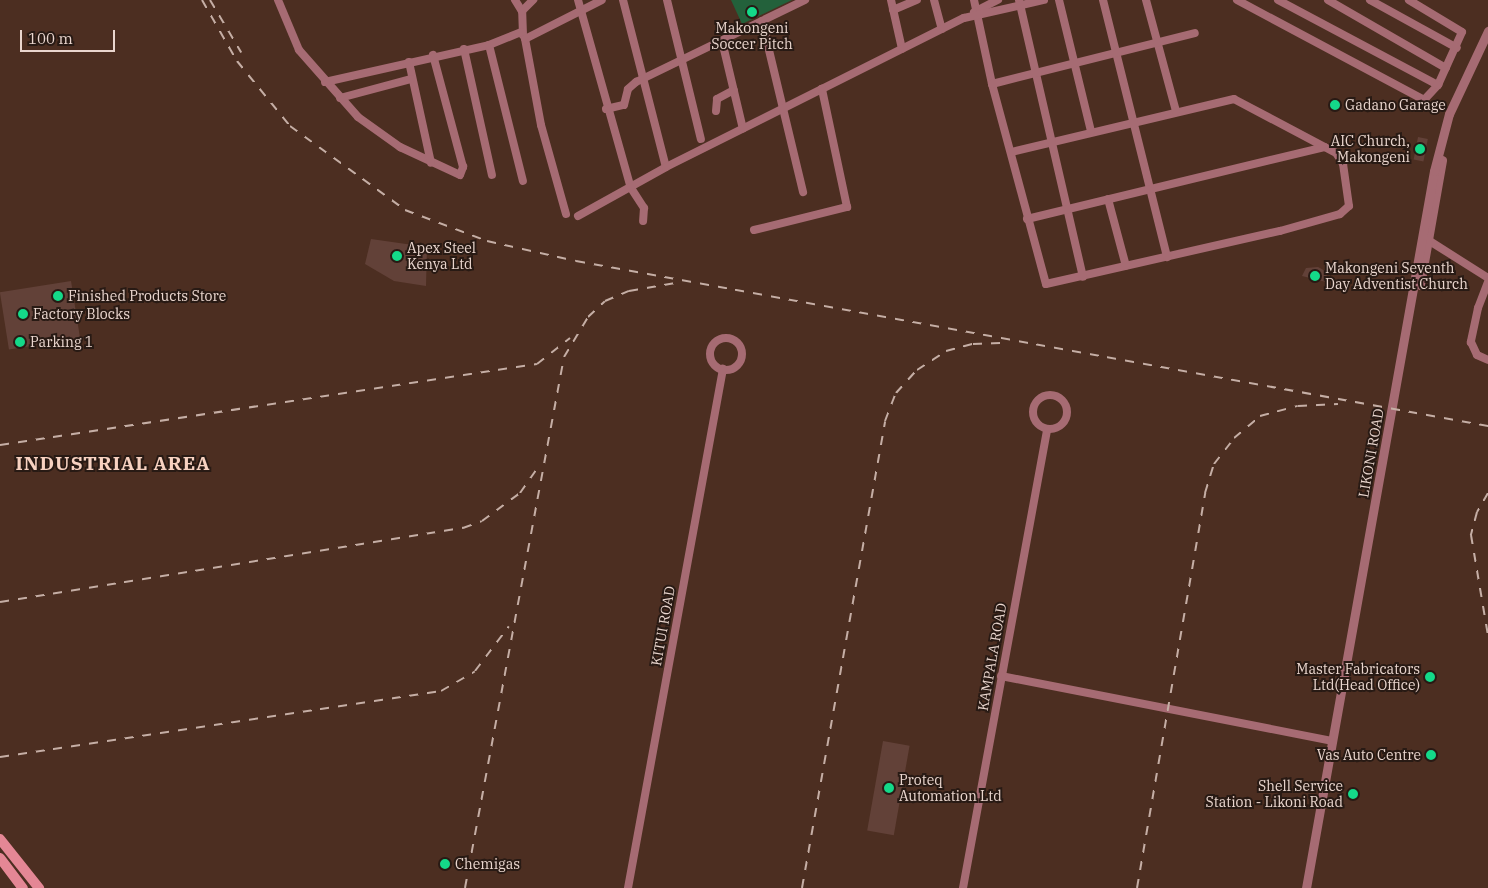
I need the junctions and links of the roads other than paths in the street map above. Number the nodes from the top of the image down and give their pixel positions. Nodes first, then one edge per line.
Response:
1 (278, 0) edge
2 (515, 0) edge
3 (533, 0) edge
4 (578, 0) edge
5 (602, 0) edge
6 (623, 0) edge
7 (667, 0) edge
8 (805, 0) edge
9 (891, 0) edge
10 (917, 0) edge
11 (934, 0) edge
12 (974, 0) edge
13 (998, 0) edge
14 (1044, 0) edge
15 (1059, 0) edge
16 (1103, 0) edge
17 (1146, 0) edge
18 (1237, 0) edge
19 (1278, 0) edge
20 (1328, 0) edge
21 (1370, 0) edge
22 (1408, 0) edge
23 (1020, 3) edge
24 (582, 10) junction
25 (893, 10) junction
26 (522, 11) junction
27 (977, 14) junction
28 (762, 21) junction
29 (942, 29) junction
30 (1488, 31) edge
31 (1194, 33) dead end
32 (523, 36) junction
33 (1488, 40) edge
34 (722, 41) junction
35 (489, 45) junction
36 (1158, 45) junction
37 (1458, 48) junction
38 (464, 49) junction
39 (902, 49) junction
40 (1116, 54) junction
41 (434, 55) junction
42 (682, 61) junction
43 (409, 62) junction
44 (1075, 64) junction
45 (1446, 68) junction
46 (1034, 73) junction
47 (411, 79) junction
48 (644, 80) junction
49 (325, 82) junction
50 (992, 84) junction
51 (1438, 85) junction
52 (822, 89) junction
53 (734, 90) junction
54 (340, 98) junction
55 (784, 108) junction
56 (606, 109) junction
57 (1176, 111) junction
58 (716, 112) dead end
59 (1132, 122) junction
60 (743, 129) junction
61 (1091, 131) junction
62 (701, 139) dead end
63 (1050, 141) junction
64 (1324, 146) junction
65 (1011, 152) junction
66 (431, 163) junction
67 (666, 168) junction
68 (492, 174) dead end
69 (523, 181) dead end
70 (631, 188) junction
71 (1149, 190) junction
72 (804, 192) dead end
73 (1108, 199) junction
74 (1066, 210) junction
75 (566, 214) dead end
76 (578, 216) dead end
77 (1027, 219) junction
78 (643, 222) dead end
79 (754, 230) dead end
80 (1428, 240) junction
81 (1167, 257) junction
82 (1126, 266) junction
83 (1083, 276) junction
84 (1488, 278) edge
85 (1488, 282) edge
86 (1488, 360) edge
87 (723, 369) junction
88 (1398, 388) junction
89 (1391, 426) junction
90 (1047, 430) junction
91 (1001, 676) junction
92 (1332, 741) junction
93 (0, 839) edge
94 (13, 856) junction
95 (2, 860) edge
96 (23, 888) edge
97 (39, 888) edge
98 (628, 888) edge
99 (963, 888) edge
100 (1307, 888) edge

1 - 49 street
2 - 26 street
3 - 26 street
4 - 24 street
5 - 24 street
6 - 48 street
7 - 42 street
8 - 28 street
9 - 25 street
10 - 25 street
11 - 29 street
12 - 27 street
13 - 27 street
14 - 23 street
15 - 44 street
16 - 40 street
17 - 36 street
18 - 51 street
19 - 51 street
20 - 45 street
21 - 37 street
22 - 37 street
23 - 27 street
23 - 46 street
24 - 32 street
24 - 56 street
25 - 39 street
26 - 32 street
27 - 29 street
27 - 50 street
28 - 34 street
28 - 55 street
29 - 39 street
30 - 88 street, LIKONI ROAD
31 - 36 street
32 - 35 street
32 - 75 street
33 - 80 street, LIKONI ROAD
34 - 42 street
34 - 53 street
35 - 38 street
35 - 69 street
36 - 40 street
36 - 57 street
37 - 45 street
38 - 41 street
38 - 68 street
39 - 52 street
40 - 44 street
40 - 59 street
41 - 43 street
41 - 66 street
42 - 48 street
42 - 62 street
43 - 47 street
43 - 49 street
44 - 46 street
44 - 61 street
45 - 51 street
46 - 50 street
46 - 63 street
47 - 54 street
47 - 66 street
48 - 56 street
48 - 67 street
49 - 54 street
50 - 65 street
52 - 55 street
52 - 79 street
53 - 58 street
53 - 60 street
54 - 66 street
55 - 60 street
55 - 72 street
56 - 70 street
57 - 59 street
57 - 64 street
59 - 61 street
59 - 71 street
60 - 67 street
61 - 63 street
63 - 65 street
63 - 74 street
64 - 71 street
64 - 81 street
65 - 77 street
67 - 70 street
70 - 76 street
70 - 78 street
71 - 73 street
71 - 81 street
73 - 74 street
73 - 82 street
74 - 77 street
74 - 83 street
77 - 83 street
80 - 84 street
80 - 88 street, LIKONI ROAD
81 - 82 street
82 - 83 street
85 - 86 street
87 - 87 street
87 - 98 street, KITUI ROAD
88 - 89 street, LIKONI ROAD
89 - 92 street, LIKONI ROAD
89 - 100 street, LIKONI ROAD
90 - 90 street
90 - 91 street, KAMPALA ROAD
91 - 92 street
91 - 99 street, KAMPALA ROAD
92 - 100 street, LIKONI ROAD
93 - 94 main road
94 - 95 main road
94 - 97 main road
95 - 96 main road

